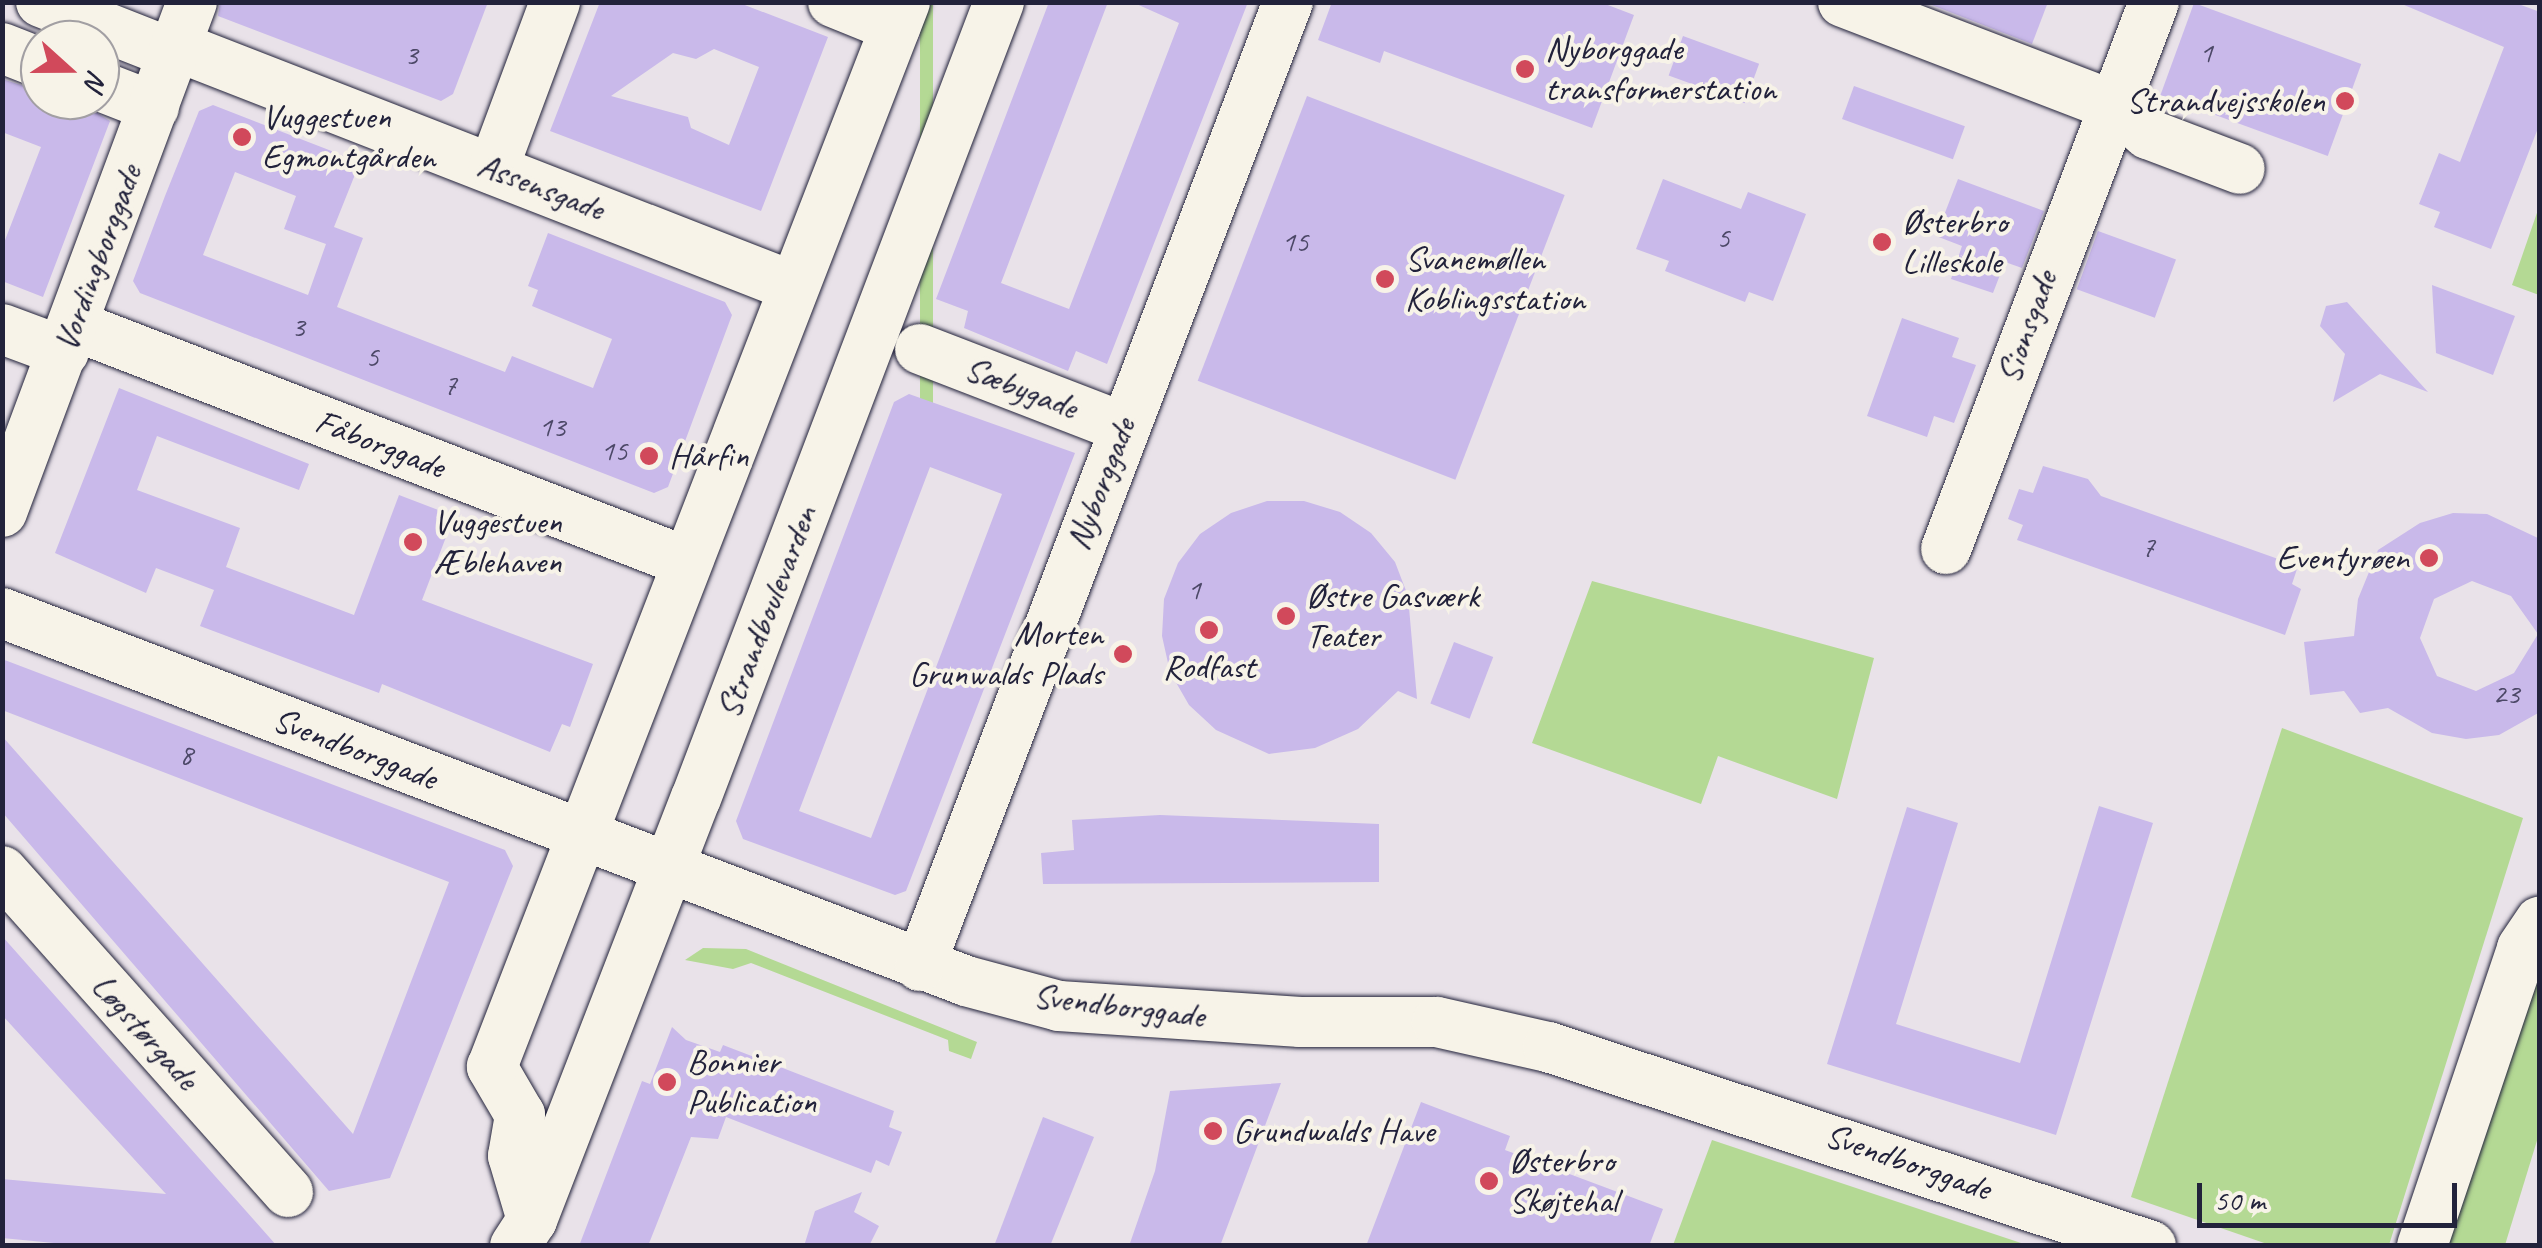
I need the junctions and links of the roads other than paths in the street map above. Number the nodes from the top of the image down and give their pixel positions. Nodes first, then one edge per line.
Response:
1 (40, 2) edge
2 (555, 2) edge
3 (833, 2) edge
4 (998, 2) edge
5 (1288, 2) edge
6 (1843, 2) edge
7 (2154, 2) edge
8 (900, 15) edge
9 (180, 34) edge
10 (120, 94) edge
11 (2116, 107) junction
12 (154, 108) junction
13 (494, 169) junction
14 (2240, 169) dead end
15 (794, 287) junction
16 (2, 329) edge
17 (69, 338) junction
18 (920, 349) dead end
19 (1122, 427) junction
20 (2, 512) edge
21 (1946, 549) dead end
22 (687, 562) junction
23 (2, 613) edge
24 (579, 834) junction
25 (669, 866) junction
26 (2, 872) edge
27 (2540, 921) edge
28 (920, 966) junction
29 (288, 1192) dead end
30 (523, 1233) edge
31 (2151, 1246) edge
32 (2422, 1246) edge

1 - 9 street, Assensgade
2 - 13 street
3 - 8 street, Strandboulevarden
4 - 25 street, Strandboulevarden
5 - 19 street, Nyborggade
6 - 11 street
7 - 11 street, Sionsgade
8 - 15 street, Strandboulevarden
9 - 12 street, Vordingborggade
9 - 13 street, Assensgade
10 - 12 street
11 - 14 street
11 - 21 street, Sionsgade
12 - 17 street, Vordingborggade
13 - 15 street, Assensgade
15 - 22 street, Strandboulevarden
16 - 17 street, Fåborggade
17 - 20 street, Vordingborggade
17 - 22 street, Fåborggade
18 - 19 street, Sæbygade
19 - 28 street, Nyborggade
22 - 24 street, Strandboulevarden
23 - 24 street, Svendborggade
24 - 25 street, Svendborggade
24 - 30 street, Strandboulevarden
25 - 28 street, Svendborggade
25 - 30 street, Strandboulevarden
26 - 29 street, Løgstørgade
27 - 32 street
28 - 31 street, Svendborggade

